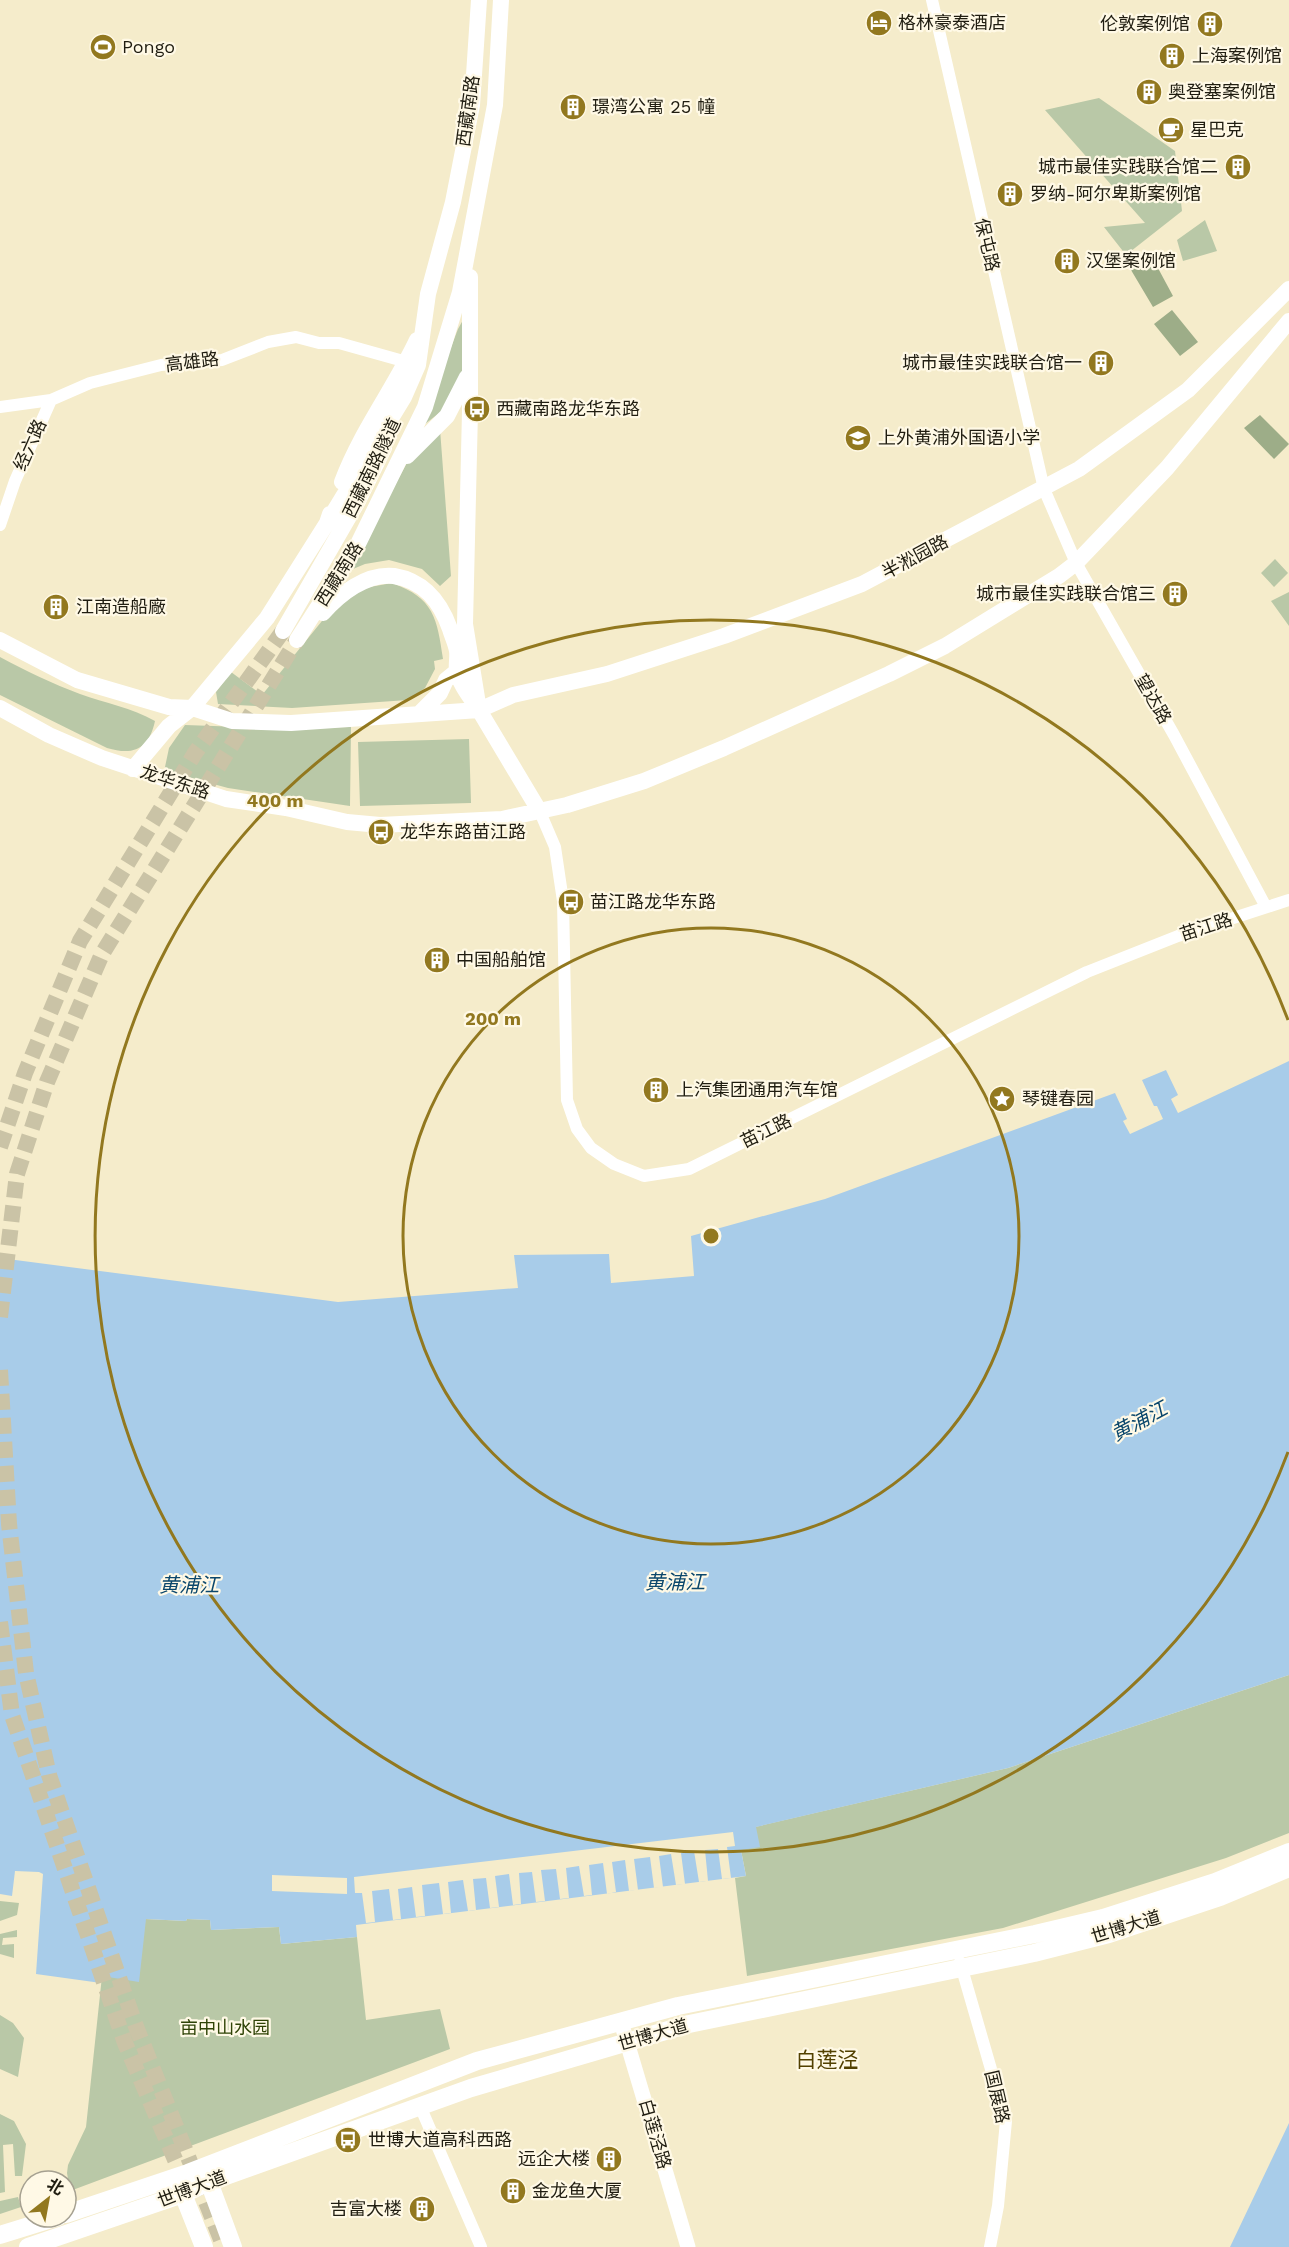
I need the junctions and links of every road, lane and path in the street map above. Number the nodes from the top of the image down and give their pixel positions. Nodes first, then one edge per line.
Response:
1 (479, 0) edge
2 (501, 0) edge
3 (932, 0) edge
4 (470, 234) junction
5 (1289, 289) edge
6 (1289, 321) edge
7 (412, 363) junction
8 (469, 374) junction
9 (405, 397) junction
10 (51, 400) junction
11 (0, 407) edge
12 (399, 463) junction
13 (1044, 489) junction
14 (327, 523) junction
15 (0, 525) edge
16 (1076, 563) junction
17 (290, 635) junction
18 (0, 640) edge
19 (457, 671) junction
20 (0, 708) edge
21 (192, 708) junction
22 (479, 710) junction
23 (419, 714) junction
24 (134, 769) junction
25 (540, 812) junction
26 (1289, 900) edge
27 (1266, 907) junction
28 (1289, 1852) edge
29 (1289, 1868) edge
30 (1217, 1890) junction
31 (960, 1958) junction
32 (621, 2022) junction
33 (627, 2042) junction
34 (420, 2106) junction
35 (188, 2173) junction
36 (209, 2182) junction
37 (183, 2194) junction
38 (78, 2210) edge
39 (19, 2229) edge
40 (0, 2235) edge
41 (684, 2246) edge
42 (28, 2247) edge
43 (204, 2247) edge
44 (233, 2247) edge
45 (481, 2247) edge
46 (990, 2247) edge

1 - 7 main road, 西藏南路
2 - 4 main road, 西藏南路
3 - 13 street, 保屯路
4 - 8 main road, 西藏南路
4 - 12 main road, 西藏南路
5 - 13 main road, 半淞园路
6 - 16 main road
7 - 9 main road, 西藏南路
7 - 10 street, 高雄路
7 - 14 main road, 西藏南路
8 - 12 main road
8 - 22 main road, 西藏南路
9 - 14 main road, 西藏南路
9 - 17 main road, 西藏南路隧道
10 - 11 street, 高雄路
10 - 15 street, 经六路
12 - 17 main road, 西藏南路
13 - 16 street, 望达路
13 - 22 main road, 半淞园路
14 - 21 main road, 西藏南路
16 - 25 main road
16 - 27 street, 望达路
17 - 19 main road, 西藏南路
18 - 21 main road
19 - 22 main road, 西藏南路
19 - 23 main road
20 - 24 main road, 龙华东路
21 - 23 main road
21 - 24 main road, 西藏南路
22 - 23 main road
22 - 25 main road, 西藏南路
24 - 25 main road, 龙华东路
25 - 27 street, 苗江路
26 - 27 street, 苗江路
28 - 30 main road, 世博大道
29 - 30 main road, 世博大道
30 - 31 main road, 世博大道
31 - 32 main road, 世博大道
31 - 33 main road, 世博大道
31 - 46 street, 国展路
32 - 33 street, 白莲泾路
32 - 35 main road, 世博大道
33 - 34 main road, 世博大道
33 - 41 street, 白莲泾路
34 - 36 main road, 世博大道
34 - 45 street
35 - 36 main road
35 - 37 main road
35 - 38 main road, 世博大道
36 - 37 main road, 世博大道
36 - 44 main road
37 - 42 main road, 世博大道
37 - 43 main road
39 - 40 main road

